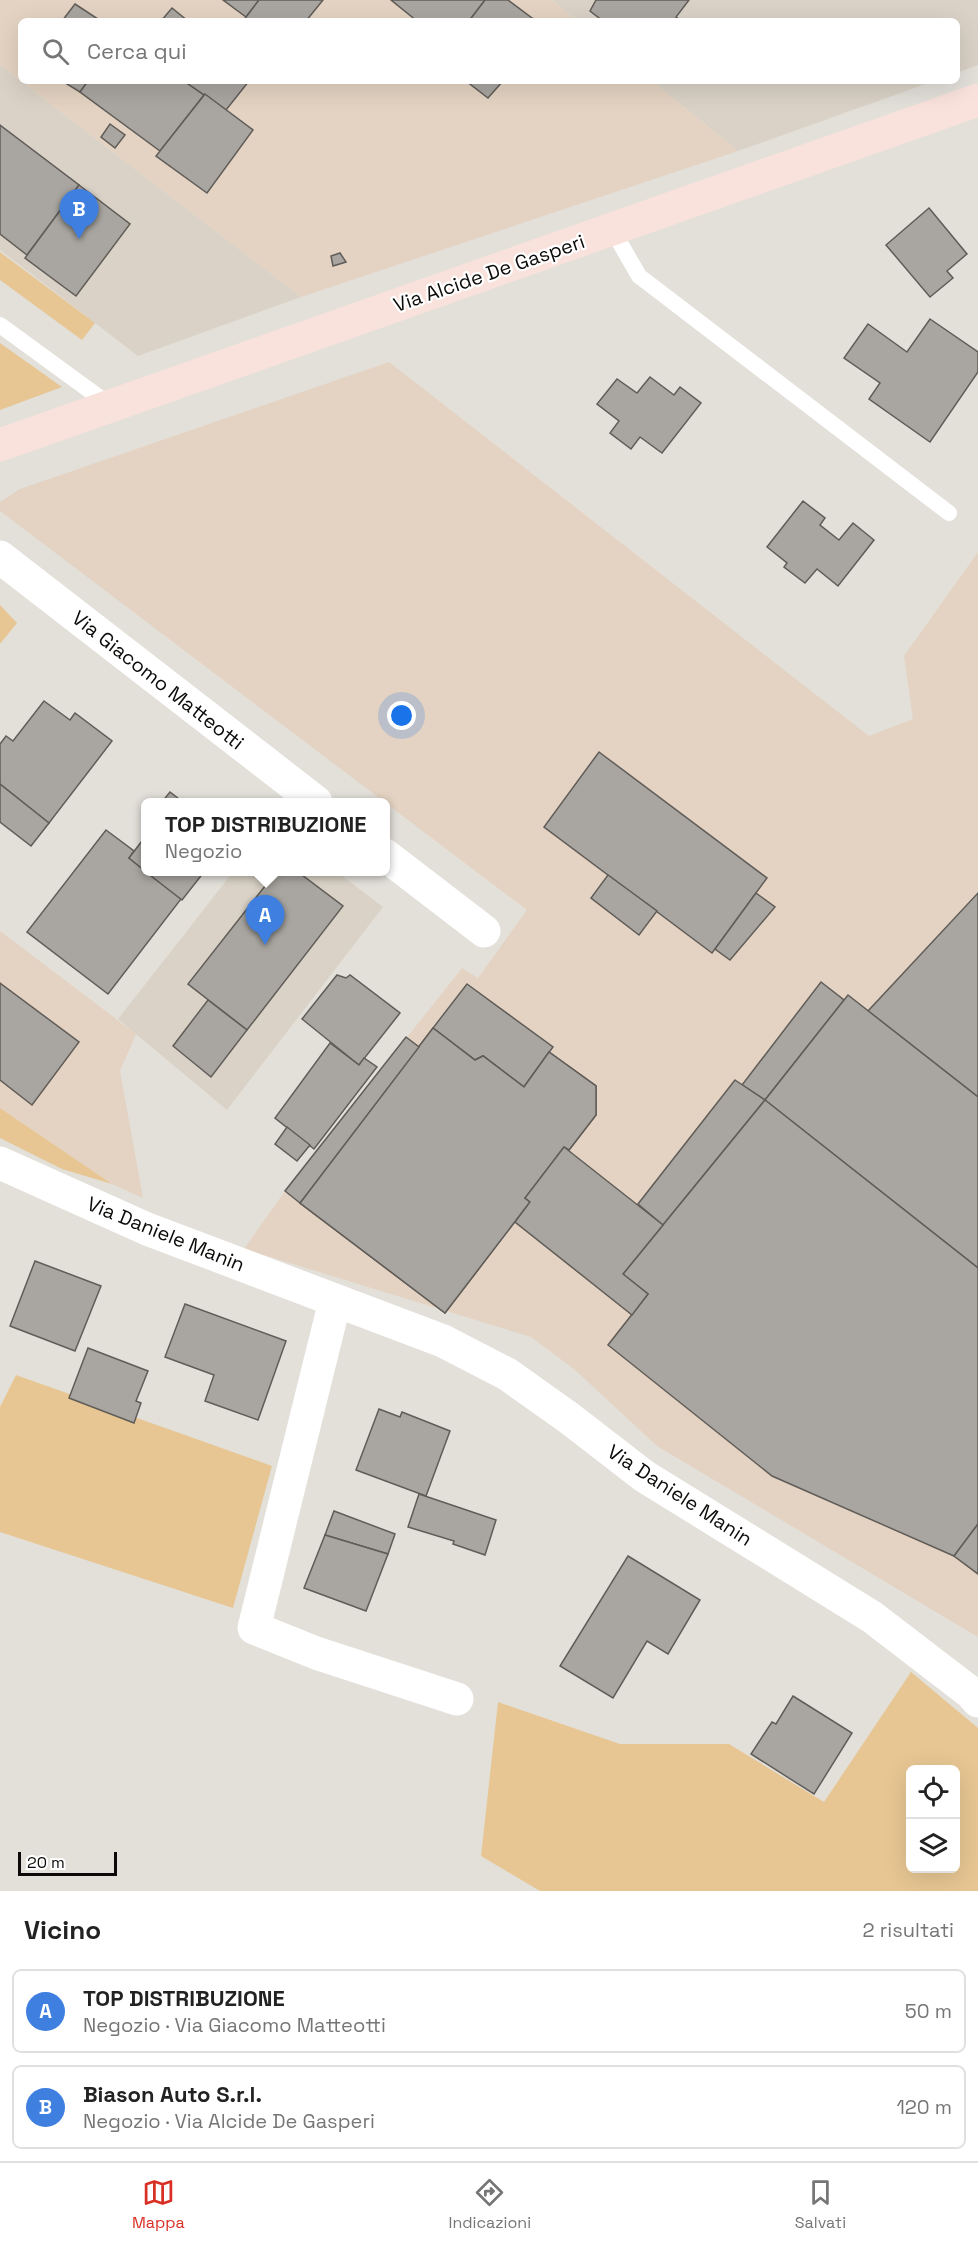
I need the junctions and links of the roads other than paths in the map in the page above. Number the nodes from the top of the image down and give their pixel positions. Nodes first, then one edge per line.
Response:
1 (978, 100) edge
2 (612, 229) junction
3 (0, 324) edge
4 (111, 406) junction
5 (0, 445) edge
6 (949, 513) dead end
7 (0, 557) edge
8 (311, 798) edge
9 (390, 859) edge
10 (484, 931) dead end
11 (0, 1163) edge
12 (335, 1301) junction
13 (457, 1699) dead end
14 (978, 1701) edge

1 - 2 main road, Via Alcide De Gasperi
2 - 4 main road, Via Alcide De Gasperi
2 - 6 lane
3 - 4 lane
4 - 5 main road, Via Alcide De Gasperi
7 - 8 street, Via Giacomo Matteotti
9 - 10 street
11 - 12 street, Via Daniele Manin
12 - 13 street
12 - 14 street, Via Daniele Manin

